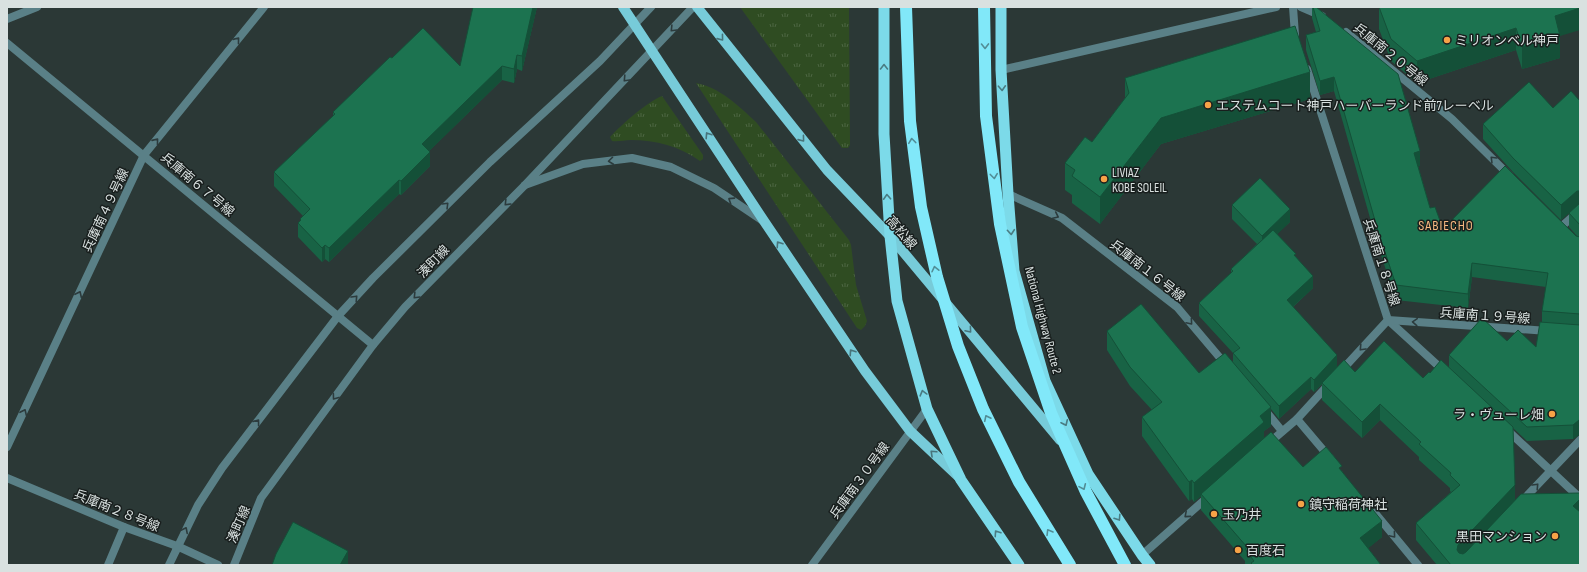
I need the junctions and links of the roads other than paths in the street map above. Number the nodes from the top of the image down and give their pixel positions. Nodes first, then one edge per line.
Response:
1 (37, 7) edge
2 (264, 7) edge
3 (623, 7) edge
4 (651, 7) edge
5 (693, 7) edge
6 (697, 7) edge
7 (884, 7) edge
8 (906, 7) edge
9 (984, 7) edge
10 (1001, 7) edge
11 (1276, 7) edge
12 (1293, 7) edge
13 (1301, 7) edge
14 (7, 19) edge
15 (1328, 19) edge
16 (634, 24) junction
17 (1340, 27) edge
18 (7, 43) edge
19 (1298, 43) edge
20 (652, 50) junction
21 (1303, 58) edge
22 (1001, 70) junction
23 (144, 155) junction
24 (1517, 184) edge
25 (525, 185) junction
26 (1008, 194) junction
27 (1580, 210) edge
28 (764, 221) junction
29 (1561, 227) edge
30 (890, 236) junction
31 (338, 316) junction
32 (1388, 320) junction
33 (1557, 332) edge
34 (373, 345) junction
35 (1232, 372) edge
36 (1452, 379) edge
37 (1257, 402) edge
38 (927, 409) junction
39 (1297, 419) junction
40 (1498, 422) edge
41 (910, 431) junction
42 (1282, 431) junction
43 (1580, 440) edge
44 (1265, 446) edge
45 (7, 447) edge
46 (1337, 468) edge
47 (1551, 470) junction
48 (1088, 474) junction
49 (7, 478) edge
50 (961, 480) junction
51 (1213, 492) edge
52 (1580, 498) edge
53 (1368, 504) edge
54 (1514, 509) edge
55 (124, 527) junction
56 (177, 546) junction
57 (1142, 555) junction
58 (108, 565) edge
59 (169, 565) edge
60 (174, 565) edge
61 (218, 565) edge
62 (234, 565) edge
63 (812, 565) edge
64 (1019, 565) edge
65 (1070, 565) edge
66 (1125, 565) edge
67 (1150, 565) edge
68 (1418, 565) edge

1 - 14 street
23 -> 2 street, 兵庫南４９号線
3 - 16 main road
4 - 16 street
5 -> 20 street, 湊町線
6 -> 30 main road, 高松線
30 -> 7 highway
65 -> 8 highway
9 -> 66 highway
10 - 22 highway, National Highway Route 2
11 - 22 street
12 - 19 street
13 - 15 street
16 - 20 main road
31 -> 16 street
24 -> 17 street, 兵庫南２０号線
18 - 23 street, 兵庫南６７号線
20 -> 25 street, 湊町線
28 -> 20 main road
21 - 32 street, 兵庫南１８号線
22 -> 26 highway, National Highway Route 2
23 - 31 street, 兵庫南６７号線
45 -> 23 street, 兵庫南４９号線
28 -> 25 street
25 -> 34 street, 湊町線
26 -> 35 street, 兵庫南１６号線
26 -> 48 highway, National Highway Route 2
27 - 29 street
41 -> 28 main road
38 -> 30 highway
30 -> 48 main road, 高松線
31 - 34 street, 兵庫南６７号線
56 -> 31 street
33 -> 32 street, 兵庫南１９号線
32 - 36 street, 兵庫南１８号線
32 -> 39 street
34 -> 62 street, 湊町線
37 - 42 street
38 - 41 street, 兵庫南３０号線
38 - 50 highway
39 - 42 street
39 - 46 street
40 - 47 street
50 -> 41 main road
41 - 63 street, 兵庫南３０号線
42 - 44 street
43 - 47 street
47 - 52 street
54 -> 47 street
48 -> 57 highway, National Highway Route 2
49 - 55 street, 兵庫南２８号線
64 -> 50 highway
51 -> 57 street
53 -> 68 street
55 - 56 street, 兵庫南２８号線
55 - 58 street
56 - 59 street
56 - 60 street
56 - 61 street, 兵庫南２８号線
57 - 67 highway, National Highway Route 2

